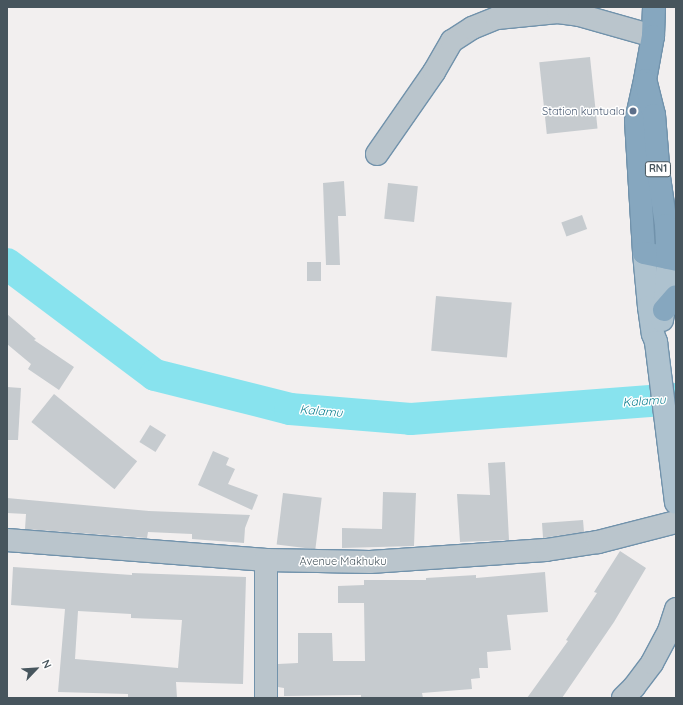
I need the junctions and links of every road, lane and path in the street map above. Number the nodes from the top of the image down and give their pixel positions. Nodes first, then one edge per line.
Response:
1 (654, 7) edge
2 (652, 36) junction
3 (645, 80) junction
4 (377, 154) dead end
5 (659, 176) junction
6 (676, 194) edge
7 (671, 224) edge
8 (642, 229) junction
9 (644, 253) junction
10 (672, 259) edge
11 (670, 303) edge
12 (657, 349) junction
13 (676, 503) edge
14 (676, 522) edge
15 (7, 540) edge
16 (266, 560) junction
17 (676, 609) edge
18 (673, 634) edge
19 (266, 698) edge
20 (623, 698) edge

1 - 2 highway, RN1
2 - 3 highway, RN1
2 - 4 street
3 - 5 highway, RN1
3 - 8 highway, RN1
5 - 6 highway
5 - 7 highway, RN1
7 - 8 highway
7 - 10 highway, RN1
8 - 9 highway, RN1
9 - 10 highway
9 - 12 main road
10 - 11 main road
11 - 12 main road
12 - 13 main road
14 - 16 street, Avenue Makhuku
15 - 16 street, Avenue Makhuku
16 - 19 street
17 - 18 street
18 - 20 street

